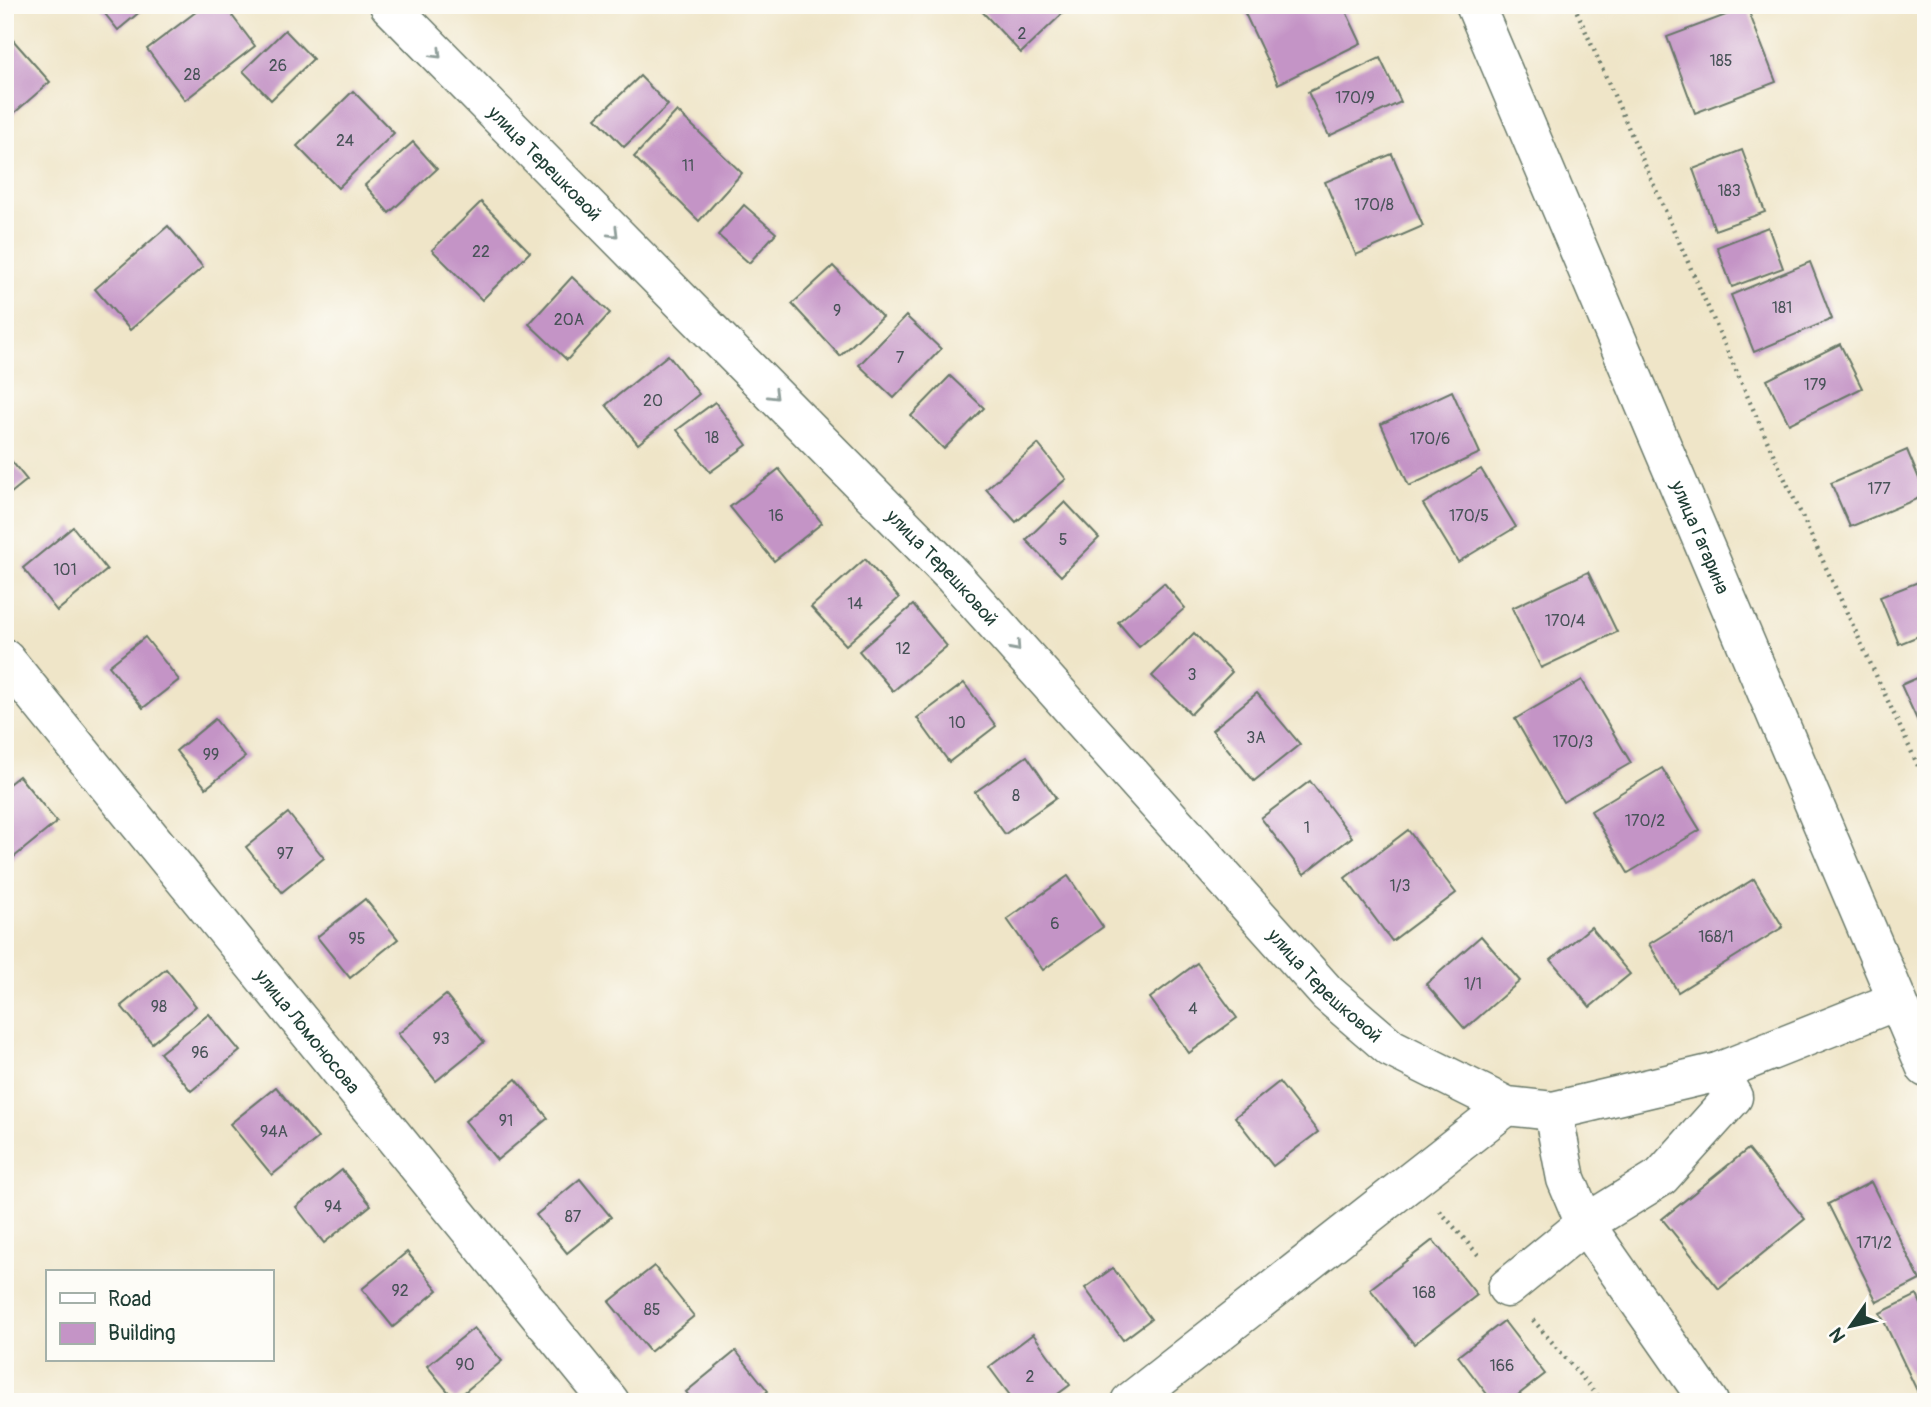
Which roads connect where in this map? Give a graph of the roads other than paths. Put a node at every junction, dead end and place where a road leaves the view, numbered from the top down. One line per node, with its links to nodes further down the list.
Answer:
1 (389, 5): 7 (street, улица Терешковой, one-way to 7)
2 (1475, 5): 4 (street, улица Гагарина)
3 (5, 659): 11 (street, улица Ломоносова)
4 (1896, 1001): 5 (street, улица Гагарина); 6 (street)
5 (1926, 1068)
6 (1718, 1072): 8 (street); 9 (street)
7 (1507, 1106): 8 (street); 12 (street)
8 (1553, 1111): 9 (street)
9 (1586, 1224): 10 (street); 13 (street)
10 (1507, 1288)
11 (610, 1402)
12 (1130, 1402)
13 (1709, 1402)

